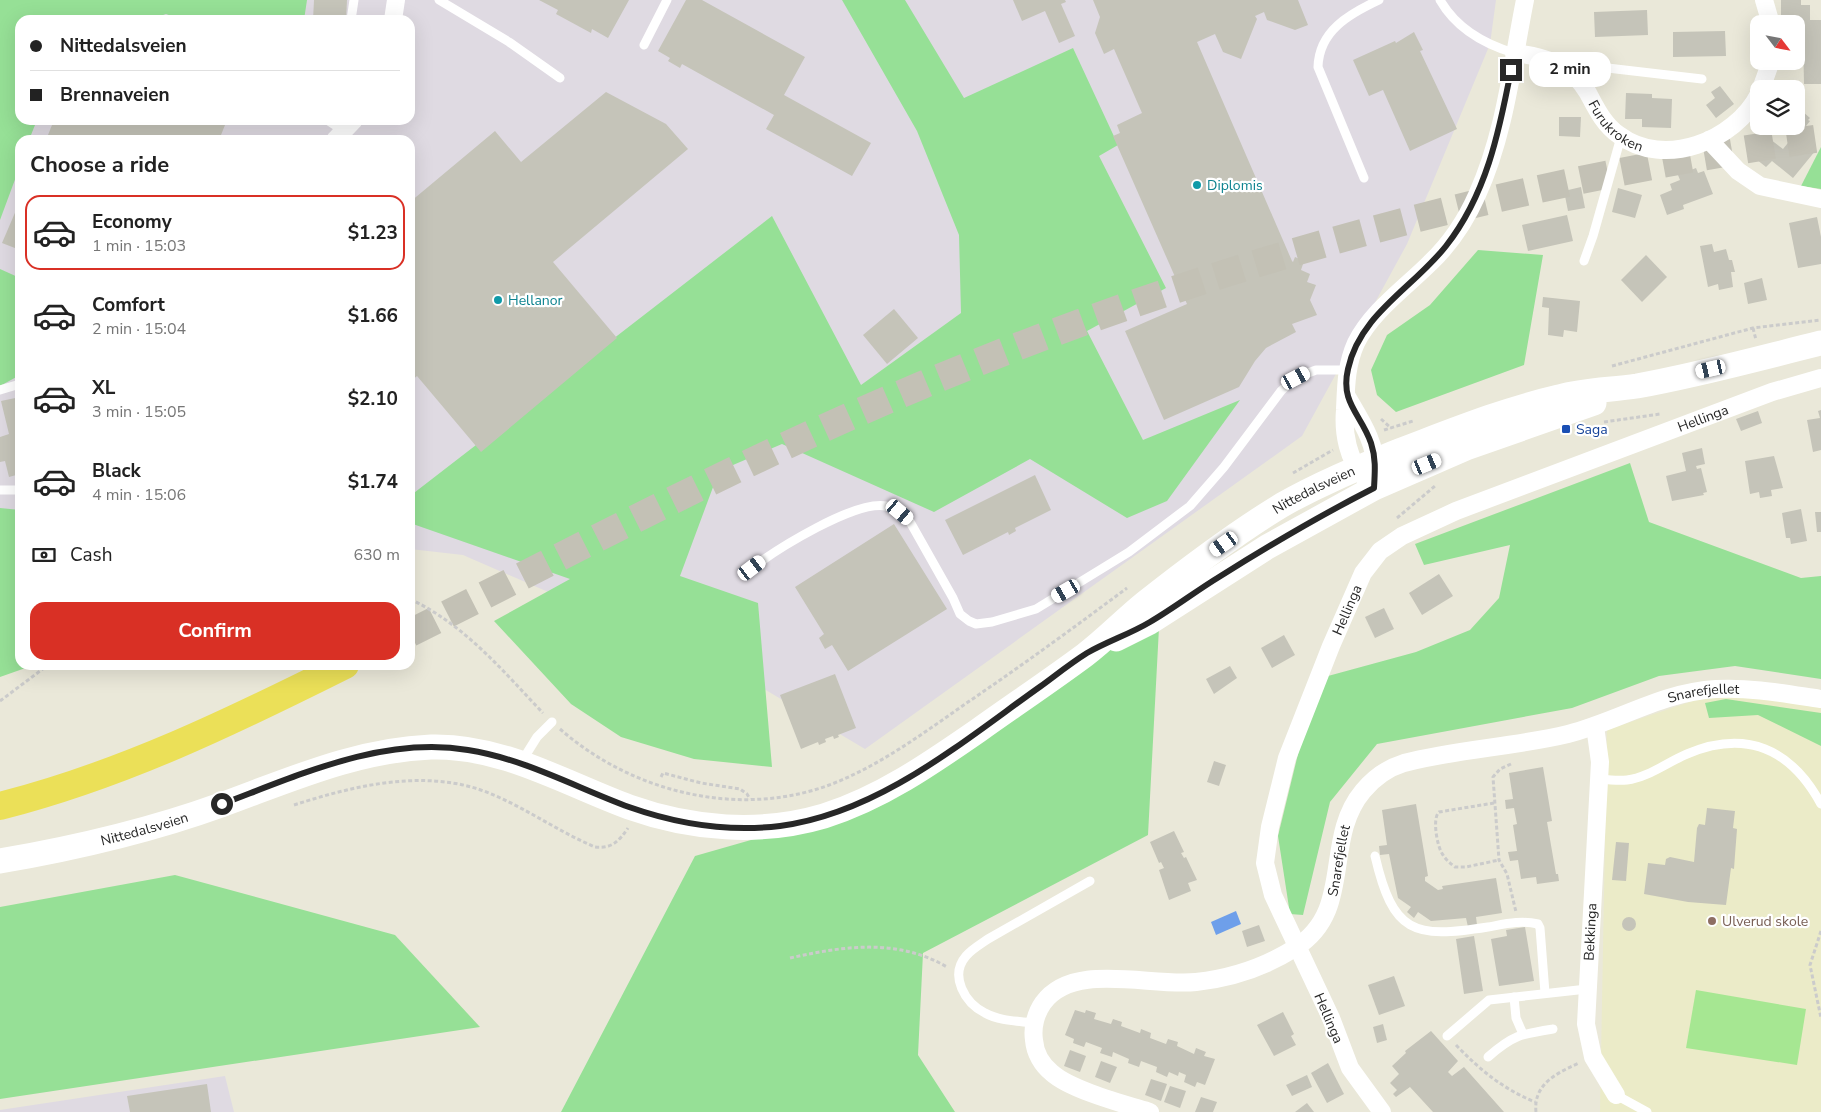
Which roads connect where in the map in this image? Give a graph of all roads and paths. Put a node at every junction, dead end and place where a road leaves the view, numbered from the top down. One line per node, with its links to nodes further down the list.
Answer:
1 (354, 0): 9 (lane)
2 (396, 0): 10 (street)
3 (438, 0): 15 (lane)
4 (667, 0): 12 (lane)
5 (1379, 0): 20 (lane)
6 (1440, 0): 13 (lane)
7 (1524, 0): 13 (street)
8 (1764, 0): 11 (street)
9 (352, 15)
10 (394, 15)
11 (1768, 15)
12 (644, 45)
13 (1514, 53): 14 (street, Furukroken); 24 (street)
14 (1575, 75): 16 (lane); 18 (street, Furukroken)
15 (560, 78)
16 (1702, 79)
17 (1750, 105): 19 (street, Furukroken)
18 (1621, 137): 19 (street, Furukroken); 22 (lane)
19 (1709, 140): 21 (street)
20 (1364, 178)
21 (1821, 199)
22 (1584, 261)
23 (1821, 343): 27 (main road, Nittedalsveien)
24 (1347, 370): 32 (street); 39 (lane)
25 (1821, 378): 29 (street, Hellinga)
26 (15, 386): 28 (lane)
27 (1636, 386): 32 (main road, Nittedalsveien); 35 (main road, Nittedalsveien)
28 (0, 390)
29 (1696, 420): 30 (path); 65 (street, Hellinga)
30 (1596, 424)
31 (1333, 450): 33 (path)
32 (1366, 464): 35 (street); 42 (main road, Nittedalsveien)
33 (1287, 476)
34 (1439, 482): 38 (path)
35 (1374, 488): 42 (main road, Nittedalsveien)
36 (0, 490): 37 (lane)
37 (15, 490)
38 (1396, 519)
39 (752, 568)
40 (1135, 582): 53 (path)
41 (415, 602): 47 (path)
42 (1087, 653): 49 (main road, Nittedalsveien)
43 (41, 670): 46 (path)
44 (334, 670): 57 (highway)
45 (1821, 699): 48 (street, Snarefjellet)
46 (0, 700)
47 (552, 722): 49 (lane); 53 (path)
48 (1595, 726): 52 (street, Bekkinga); 65 (street, Snarefjellet)
49 (520, 763): 61 (main road, Nittedalsveien)
50 (1514, 763): 54 (path)
51 (661, 776): 53 (path)
52 (1600, 780): 55 (lane); 68 (street, Bekkinga)
53 (750, 799)
54 (1494, 802): 60 (path); 60 (path)
55 (1821, 804)
56 (294, 805): 58 (path)
57 (0, 806)
58 (628, 828)
59 (1374, 856): 63 (lane)
60 (1499, 860): 63 (path)
61 (0, 861)
62 (1090, 881): 67 (lane)
63 (1518, 922): 69 (lane)
64 (1821, 931): 71 (path)
65 (1297, 947): 72 (street, Snarefjellet); 81 (street, Hellinga)
66 (790, 958): 67 (path)
67 (958, 973): 72 (lane)
68 (1587, 989): 69 (lane); 76 (street, Bekkinga)
69 (1545, 993): 70 (lane)
70 (1514, 997): 74 (lane); 75 (lane)
71 (1821, 1018)
72 (1034, 1023): 80 (street)
73 (1553, 1029): 74 (lane)
74 (1523, 1034): 77 (lane)
75 (1447, 1036): 79 (path)
76 (1593, 1056): 78 (street, Bekkinga); 79 (path)
77 (1488, 1057)
78 (1616, 1095): 83 (lane, Bekkinga)
79 (1535, 1102): 82 (path)
80 (1150, 1112)
81 (1382, 1112)
82 (1536, 1112)
83 (1647, 1112)

